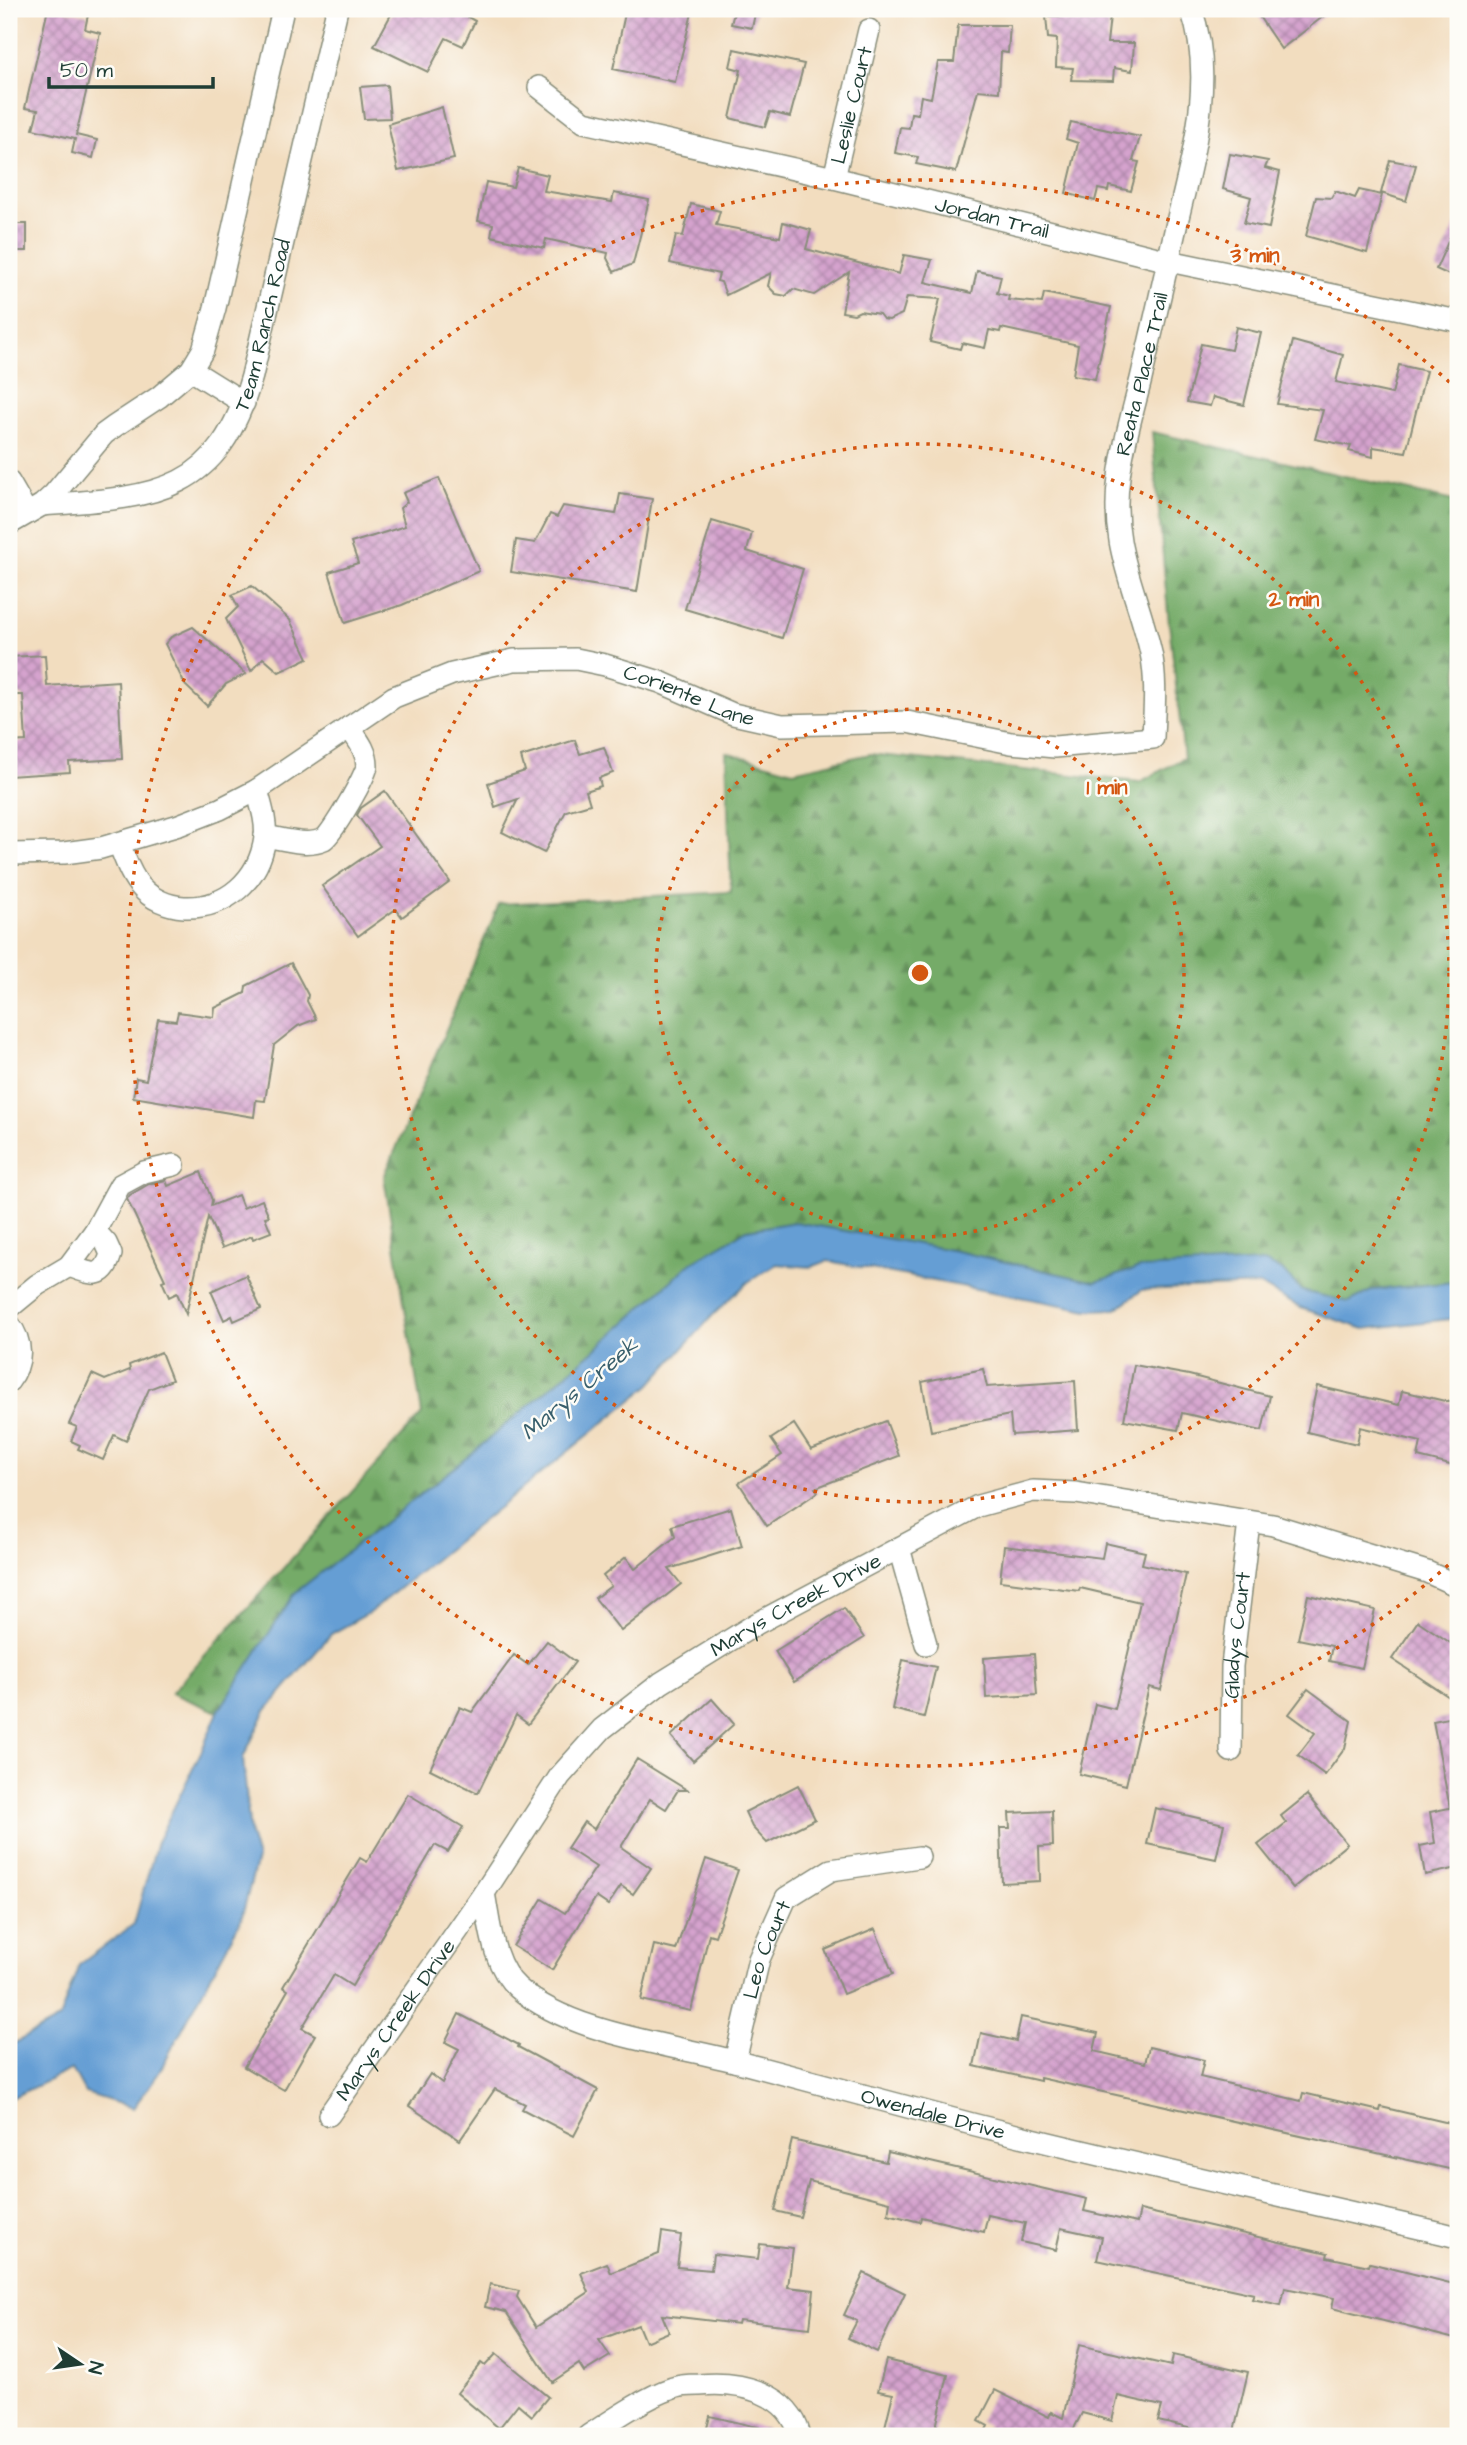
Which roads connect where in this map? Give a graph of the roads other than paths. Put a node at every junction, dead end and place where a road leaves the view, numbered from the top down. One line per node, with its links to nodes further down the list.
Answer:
1 (283, 9): 9 (street)
2 (337, 9): 10 (street, Team Ranch Road)
3 (1191, 9): 7 (street, Reata Place Trail)
4 (869, 30): 6 (street, Leslie Court)
5 (539, 86): 6 (street, Jordan Trail)
6 (834, 178): 7 (street, Jordan Trail)
7 (1168, 261): 8 (street, Jordan Trail); 14 (street, Reata Place Trail)
8 (1458, 321)
9 (191, 370): 10 (street); 12 (street)
10 (244, 403): 12 (street, Team Ranch Road)
11 (9, 482): 12 (street)
12 (26, 514)
13 (349, 727): 14 (street, Coriente Lane); 15 (street, Coriente Lane); 16 (street)
14 (1153, 738)
15 (257, 790): 16 (street); 17 (street, Coriente Lane)
16 (265, 836): 17 (street)
17 (119, 844): 18 (street, Coriente Lane)
18 (9, 854)
19 (174, 1165): 20 (street)
20 (95, 1231): 21 (street); 21 (street)
21 (69, 1266): 22 (street)
22 (9, 1308)
23 (9, 1324): 24 (street)
24 (9, 1381)
25 (1249, 1522): 26 (street, Marys Creek Drive); 27 (street, Marys Creek Drive); 29 (street, Gladys Court)
26 (899, 1548): 28 (street); 31 (street, Marys Creek Drive)
27 (1458, 1586)
28 (926, 1644)
29 (1231, 1751)
30 (919, 1857): 32 (street, Leo Court)
31 (484, 1893): 32 (street, Owendale Drive); 33 (street, Marys Creek Drive)
32 (734, 2061): 34 (street, Owendale Drive)
33 (329, 2115)
34 (1458, 2237)
35 (588, 2436): 36 (street)
36 (800, 2436)

